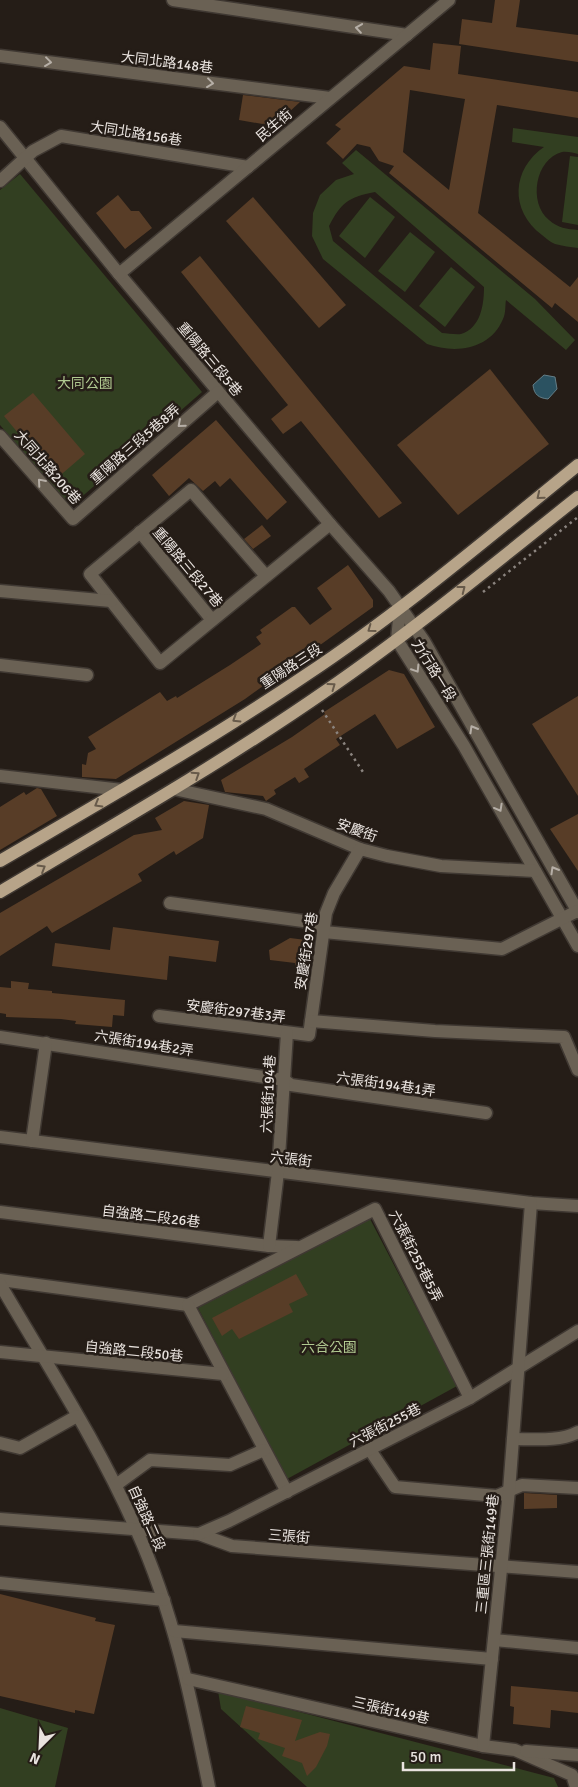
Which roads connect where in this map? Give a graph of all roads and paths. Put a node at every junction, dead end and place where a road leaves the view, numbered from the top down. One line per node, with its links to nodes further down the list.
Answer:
1 (172, 0): 3 (street, one-way to 1)
2 (449, 0): 3 (street, 民生街)
3 (407, 35): 5 (street, 民生街)
4 (0, 56): 5 (street, 大同北路148巷, one-way to 5)
5 (330, 98): 8 (street, 民生街)
6 (0, 127): 7 (street, 重陽路三段5巷)
7 (26, 158): 8 (street, 大同北路156巷); 9 (street, 大同北路156巷); 10 (street, 重陽路三段5巷)
8 (248, 167): 10 (street, 民生街)
9 (0, 181)
10 (119, 274): 11 (street, 重陽路三段5巷)
11 (218, 392): 17 (street, 重陽路三段5巷8弄, one-way to 17); 18 (street, 重陽路三段5巷)
12 (0, 436): 13 (street, 大同北路206巷)
13 (6, 451): 17 (street, 大同北路206巷, one-way to 13)
14 (578, 465): 24 (main road, 重陽路三段, one-way to 24)
15 (578, 497): 26 (main road, one-way to 15)
16 (578, 517): 22 (path)
17 (73, 519)
18 (330, 524): 20 (street); 24 (street, 重陽路三段5巷)
19 (140, 532): 20 (street); 23 (street); 25 (street, 重陽路三段27巷)
20 (266, 576): 25 (street)
21 (0, 591): 23 (street)
22 (477, 596)
23 (111, 601): 25 (street)
24 (400, 608): 26 (street, 力行路一段); 27 (street, 力行路一段); 34 (main road, 重陽路三段, one-way to 34)
25 (212, 620)
26 (414, 627): 27 (main road); 40 (street, 力行路一段, one-way to 26)
27 (397, 640): 30 (main road, one-way to 27); 37 (street, 力行路一段, one-way to 37)
28 (0, 665): 29 (street)
29 (87, 676)
30 (314, 699): 31 (path); 33 (main road, one-way to 30)
31 (363, 772)
32 (0, 776): 34 (street)
33 (174, 789): 35 (street, 安慶街); 38 (main road, one-way to 33)
34 (122, 790): 36 (main road, 重陽路三段, one-way to 36)
35 (360, 849): 37 (street, 安慶街); 42 (street, 安慶街297巷)
36 (0, 861)
37 (535, 871): 41 (street, 力行路一段)
38 (0, 892)
39 (170, 903): 42 (street)
40 (578, 912): 41 (street)
41 (562, 918): 42 (street); 43 (street, 力行路一段)
42 (324, 932): 45 (street, 安慶街297巷)
43 (578, 946)
44 (159, 1016): 46 (street, 安慶街297巷3弄)
45 (311, 1021): 47 (street, 安慶街297巷); 50 (street)
46 (286, 1032): 47 (street, 安慶街297巷3弄); 51 (street, 六張街194巷)
47 (309, 1035)
48 (0, 1037): 49 (street, 六張街194巷2弄)
49 (46, 1043): 51 (street, 六張街194巷2弄); 54 (street)
50 (578, 1070)
51 (284, 1080): 52 (street, 六張街194巷1弄); 55 (street, 六張街194巷)
52 (486, 1113)
53 (0, 1137): 54 (street, 六張街)
54 (32, 1141): 55 (street, 六張街)
55 (278, 1172): 56 (street, 六張街); 59 (street, 六張街194巷)
56 (531, 1203): 57 (street, 六張街); 67 (street, 三重區三張街149巷)
57 (578, 1206)
58 (0, 1212): 59 (street, 自強路二段26巷)
59 (269, 1246): 60 (street, 自強路二段26巷)
60 (299, 1247): 63 (street, 六張街255巷5弄); 69 (street, 六張街255巷5弄)
61 (0, 1280): 63 (street)
62 (0, 1284): 66 (street, 自強路二段)
63 (188, 1305): 68 (street)
64 (578, 1330): 67 (street, 六張街255巷)
65 (0, 1352): 66 (street, 自強路二段50巷)
66 (42, 1357): 68 (street, 自強路二段50巷); 70 (street, 自強路二段)
67 (520, 1365): 69 (street, 六張街255巷); 72 (street, 三重區三張街149巷)
68 (223, 1374): 74 (street)
69 (470, 1398): 75 (street, 六張街255巷)
70 (77, 1416): 73 (street); 76 (street, 自強路二段)
71 (578, 1432): 72 (street)
72 (513, 1439): 78 (street, 三重區三張街149巷)
73 (0, 1443)
74 (264, 1450): 76 (street); 79 (street)
75 (370, 1450): 78 (street); 79 (street, 六張街255巷)
76 (116, 1485): 81 (street, 自強路二段)
77 (578, 1488): 78 (street)
78 (509, 1490): 83 (street, 三重區三張街149巷)
79 (287, 1492): 82 (street, 六張街255巷)
80 (0, 1519): 81 (street, 三張街)
81 (137, 1530): 82 (street, 三張街); 86 (street, 自強路二段)
82 (199, 1534): 83 (street, 三張街)
83 (501, 1568): 84 (street, 三張街); 88 (street, 三重區三張街149巷)
84 (578, 1572)
85 (0, 1583): 86 (street)
86 (164, 1600): 87 (street, 自強路二段)
87 (174, 1631): 90 (street); 91 (street, 自強路二段)
88 (494, 1640): 89 (street); 90 (street, 三重區三張街149巷)
89 (578, 1648)
90 (492, 1659): 92 (street, 三重區三張街149巷)
91 (188, 1680): 92 (street, 三張街149巷); 95 (street, 自強路二段)
92 (484, 1746): 93 (street, 三張街149巷)
93 (515, 1750): 94 (street); 96 (street, 三張街149巷)
94 (578, 1755)
95 (209, 1787)
96 (576, 1787)

